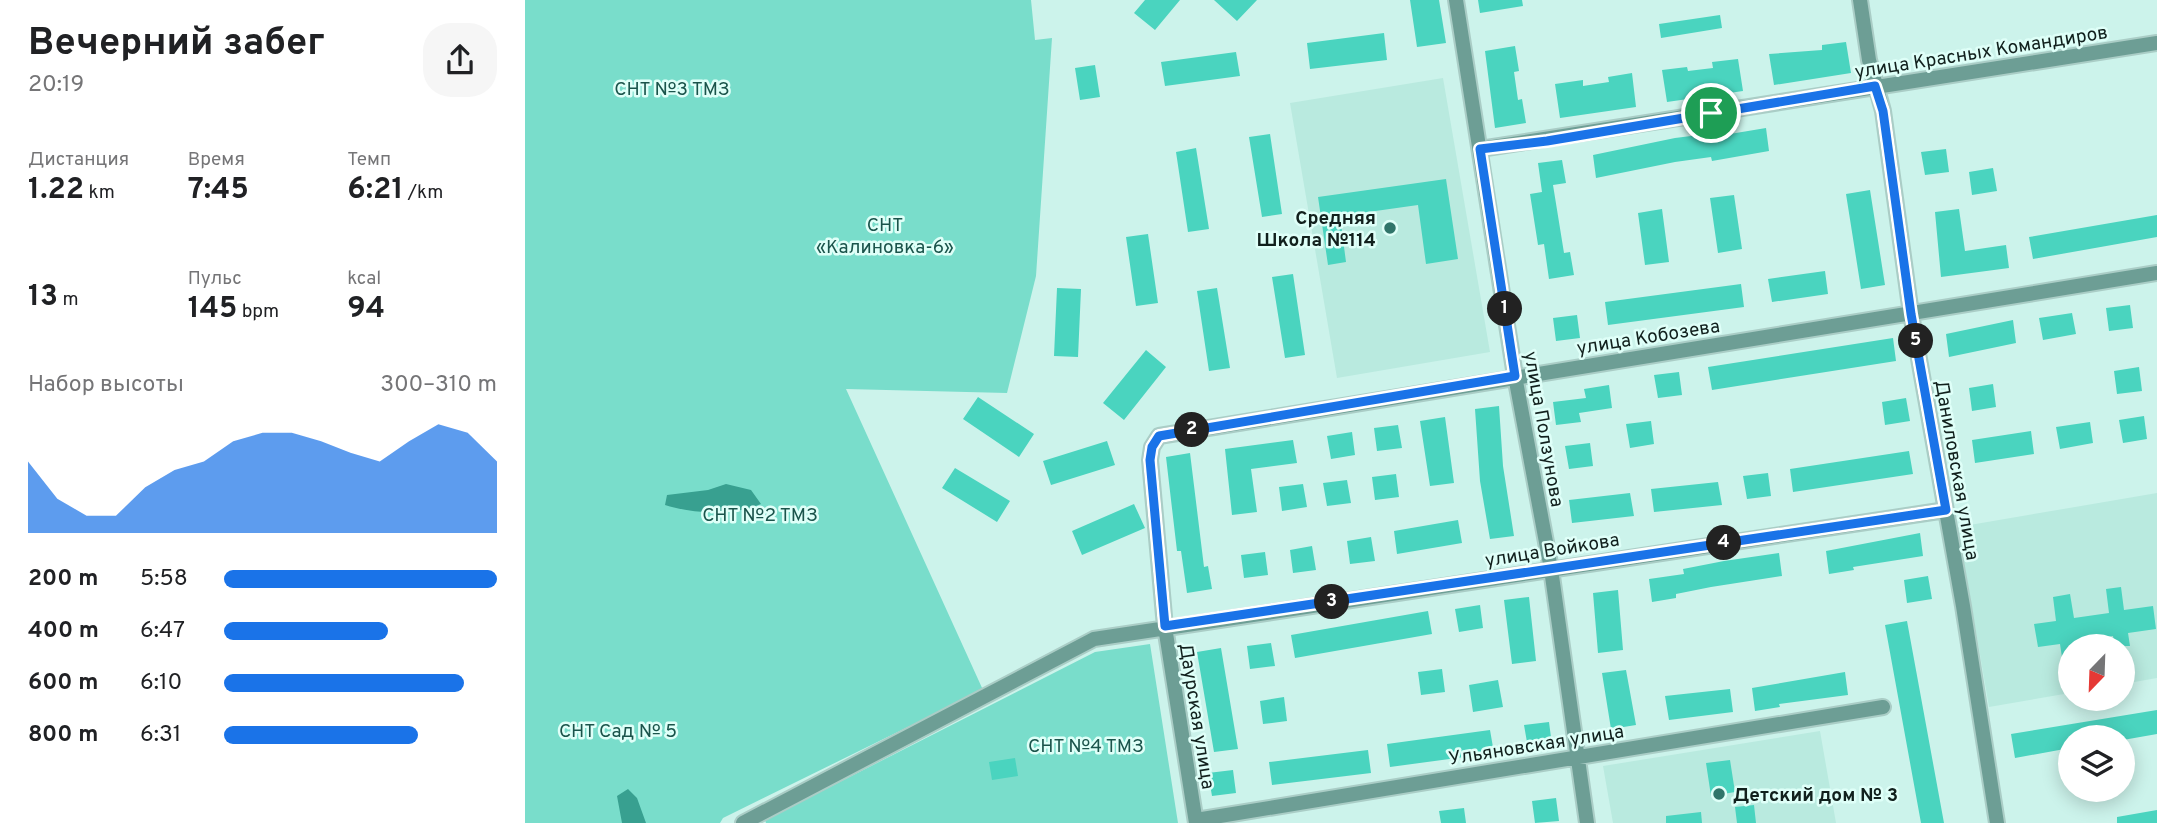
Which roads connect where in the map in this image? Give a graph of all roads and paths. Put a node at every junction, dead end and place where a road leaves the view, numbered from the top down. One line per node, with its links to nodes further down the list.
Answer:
1 (1456, 0): 5 (street, улица Ползунова)
2 (1860, 0): 4 (street, Даниловская улица)
3 (2157, 43): 4 (street, улица Красных Командиров)
4 (1875, 86): 5 (street, улица Красных Командиров); 7 (street, Даниловская улица)
5 (1480, 149): 8 (street, улица Ползунова)
6 (2157, 273): 7 (street, улица Кобозева)
7 (1911, 314): 8 (street, улица Кобозева); 10 (street, Даниловская улица)
8 (1515, 376): 9 (street, улица Кобозева); 11 (street, улица Ползунова)
9 (1152, 447): 12 (street, Даурская улица)
10 (1946, 510): 11 (street, улица Войкова); 18 (street, Даниловская улица)
11 (1551, 569): 12 (street, улица Войкова); 14 (street, улица Ползунова)
12 (1165, 626): 15 (street, Даурская улица); 16 (street, улица Войкова)
13 (1883, 707): 14 (street, Ульяновская улица)
14 (1578, 757): 15 (street, Ульяновская улица); 17 (street, улица Ползунова)
15 (1196, 821)
16 (743, 823)
17 (1587, 823)
18 (1997, 823)

